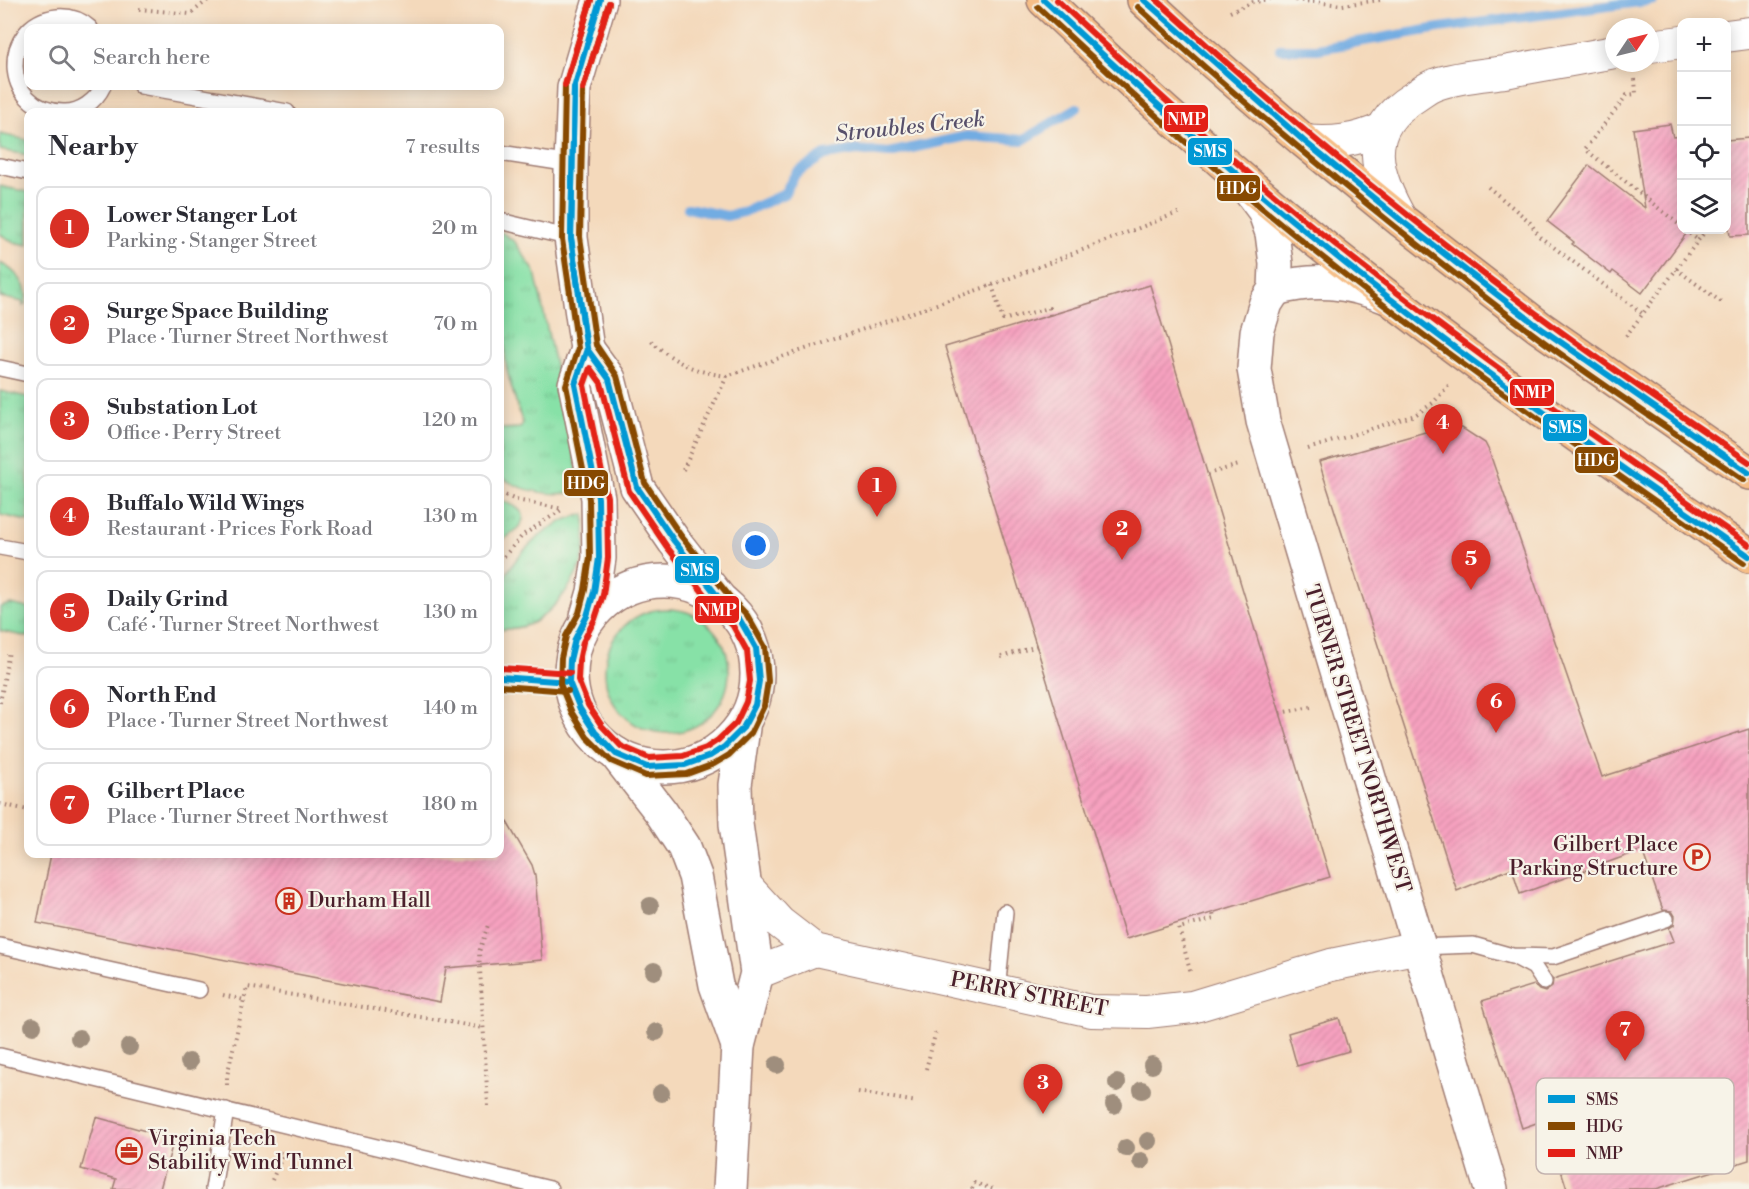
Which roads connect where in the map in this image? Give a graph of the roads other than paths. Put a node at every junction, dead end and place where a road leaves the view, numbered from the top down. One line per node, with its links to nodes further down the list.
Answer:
1 (600, 0): 22 (street)
2 (1044, 0): 24 (main road)
3 (1144, 0): 20 (main road)
4 (34, 24): 5 (lane)
5 (85, 24)
6 (24, 32): 15 (lane)
7 (1749, 33): 8 (street)
8 (1731, 35)
9 (1677, 43): 10 (street)
10 (1659, 45)
11 (1605, 66): 19 (street)
12 (100, 90): 16 (lane)
13 (164, 90): 14 (lane)
14 (238, 103): 17 (lane); 18 (lane)
15 (40, 108)
16 (81, 108)
17 (227, 108)
18 (265, 108)
19 (1382, 129): 20 (street); 26 (street)
20 (1304, 141): 26 (main road)
21 (504, 154): 22 (lane)
22 (572, 164): 28 (street)
23 (0, 166): 25 (lane)
24 (1227, 166): 29 (street, TURNER STREET NORTHWEST); 30 (main road)
25 (24, 171)
26 (1402, 221): 34 (main road)
27 (504, 222): 28 (lane)
28 (571, 238): 31 (street)
29 (1275, 289): 30 (street); 48 (street, TURNER STREET NORTHWEST)
30 (1390, 298): 37 (main road)
31 (587, 349): 38 (street); 39 (street)
32 (0, 368): 33 (lane)
33 (24, 373)
34 (1749, 473)
35 (0, 547): 36 (lane)
36 (24, 551)
37 (1749, 556)
38 (723, 603): 39 (street); 42 (street)
39 (587, 616): 41 (street)
40 (504, 677): 41 (lane)
41 (569, 682): 43 (street)
42 (743, 728): 43 (street); 44 (street)
43 (616, 754): 55 (street)
44 (745, 885): 49 (street, PERRY STREET); 51 (street)
45 (1005, 912): 54 (lane)
46 (1666, 919): 50 (lane)
47 (0, 946): 53 (lane)
48 (1419, 947): 50 (lane); 54 (street, PERRY STREET); 61 (street, TURNER STREET NORTHWEST)
49 (814, 950): 51 (street); 54 (street, PERRY STREET)
50 (1512, 956): 52 (lane)
51 (757, 973): 55 (street)
52 (1544, 982)
53 (199, 990)
54 (997, 991)
55 (738, 1046): 60 (street)
56 (0, 1056): 57 (lane)
57 (226, 1110): 58 (lane); 59 (lane)
58 (213, 1189)
59 (550, 1189)
60 (730, 1189)
61 (1491, 1189)

